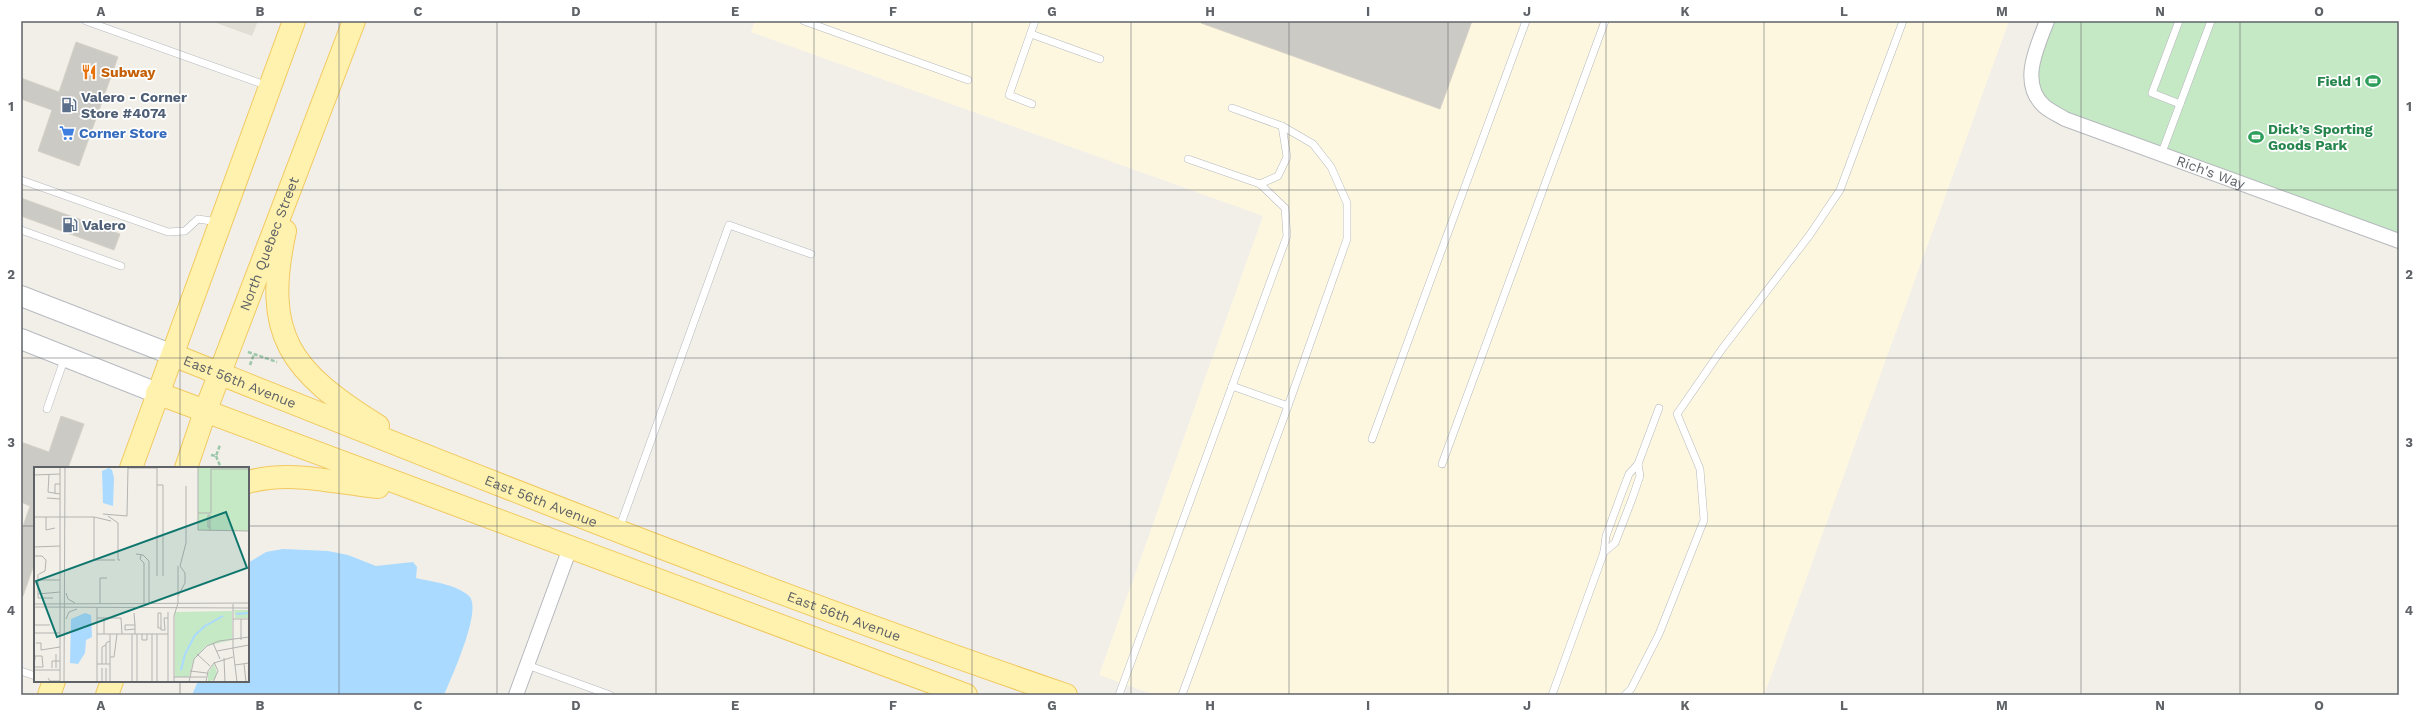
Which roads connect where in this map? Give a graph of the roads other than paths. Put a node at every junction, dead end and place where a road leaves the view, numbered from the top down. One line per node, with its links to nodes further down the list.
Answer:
1 (86, 21): 15 (lane)
2 (294, 21): 15 (main road)
3 (354, 21): 22 (main road, North Quebec Street)
4 (804, 21): 14 (lane)
5 (1035, 21): 12 (lane)
6 (1526, 21): 41 (lane)
7 (1605, 21): 43 (lane)
8 (1903, 21): 64 (lane)
9 (2047, 21): 20 (street, Rich's Way)
10 (2179, 21): 17 (lane)
11 (2211, 21): 17 (lane)
12 (1031, 34): 13 (lane); 16 (lane)
13 (1100, 59)
14 (968, 80)
15 (270, 87): 25 (main road)
16 (1032, 104)
17 (2180, 104): 20 (lane)
18 (1232, 108): 19 (lane)
19 (1282, 126): 24 (lane); 37 (lane)
20 (2161, 154): 27 (street, Rich's Way)
21 (1188, 159): 24 (lane)
22 (300, 164): 34 (main road, North Quebec Street); 42 (main road)
23 (21, 180): 25 (lane)
24 (1260, 184): 35 (lane)
25 (222, 222): 32 (main road)
26 (21, 230): 29 (lane)
27 (2399, 241)
28 (811, 254): 49 (lane)
29 (121, 266)
30 (21, 296): 32 (main road, East 56th Avenue)
31 (21, 340): 33 (main road)
32 (173, 356): 34 (main road, East 56th Avenue); 36 (main road)
33 (65, 357): 36 (main road); 39 (lane)
34 (220, 374): 40 (main road, North Quebec Street); 42 (main road, East 56th Avenue)
35 (1232, 386): 37 (lane); 61 (lane)
36 (157, 393): 40 (main road); 45 (main road)
37 (1288, 406): 62 (lane)
38 (1659, 408): 44 (lane)
39 (47, 409)
40 (205, 412): 46 (main road, North Quebec Street); 48 (main road)
41 (1372, 439)
42 (424, 455): 49 (main road, East 56th Avenue)
43 (1442, 464)
44 (1638, 464): 51 (lane); 51 (lane)
45 (131, 467)
46 (186, 467)
47 (249, 482): 48 (main road)
48 (414, 490): 50 (main road)
49 (618, 531): 60 (main road, East 56th Avenue)
50 (570, 548): 52 (street); 59 (main road)
51 (1604, 552): 63 (lane)
52 (527, 665): 57 (street); 58 (lane)
53 (21, 671): 54 (lane)
54 (34, 677)
55 (112, 682): 56 (main road)
56 (107, 695)
57 (516, 695)
58 (608, 695)
59 (966, 695)
60 (1066, 695)
61 (1119, 695)
62 (1182, 695)
63 (1552, 695)
64 (1625, 695)

